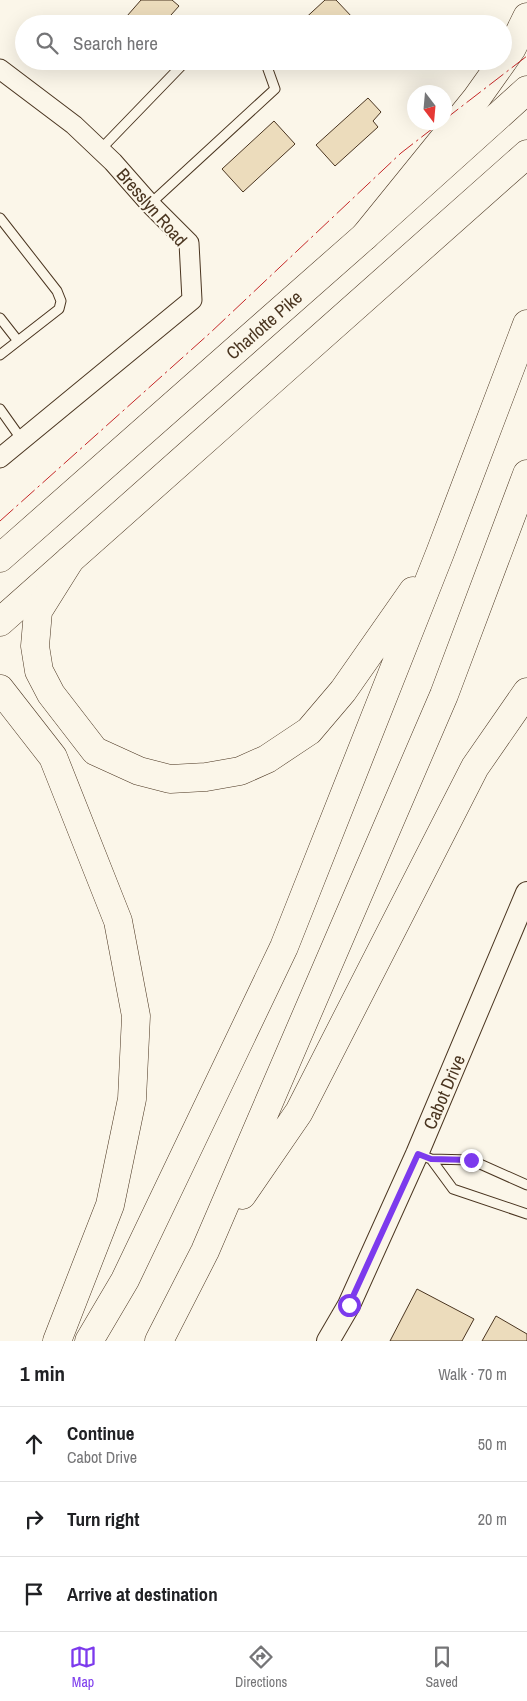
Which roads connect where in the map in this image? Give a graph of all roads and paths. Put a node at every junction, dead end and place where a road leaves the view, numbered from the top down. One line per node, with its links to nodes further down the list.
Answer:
1 (527, 17): 2 (main road)
2 (512, 48)
3 (0, 69): 8 (street, Bresslyn Road)
4 (177, 70): 8 (lane)
5 (268, 70): 10 (lane)
6 (497, 70): 12 (main road)
7 (527, 90): 12 (main road, Charlotte Pike)
8 (100, 150): 10 (street, Bresslyn Road)
9 (527, 154): 23 (main road)
10 (150, 204): 18 (street, Bresslyn Road)
11 (0, 218): 15 (lane)
12 (365, 236): 22 (main road, Charlotte Pike)
13 (0, 318): 15 (lane)
14 (527, 324): 21 (main road)
15 (18, 341): 16 (lane)
16 (0, 356)
17 (0, 410): 18 (lane)
18 (22, 440): 19 (street, Bresslyn Road)
19 (0, 458)
20 (527, 474): 31 (main road)
21 (440, 553): 23 (main road); 33 (main road)
22 (0, 558)
23 (70, 560): 24 (main road)
24 (0, 622)
25 (0, 689): 32 (main road)
26 (527, 692): 31 (main road)
27 (527, 893): 28 (street, Cabot Drive)
28 (424, 1157): 29 (lane); 30 (lane); 35 (street, Cabot Drive)
29 (527, 1185)
30 (527, 1214)
31 (205, 1251): 34 (main road)
32 (57, 1341)
33 (89, 1341)
34 (159, 1341)
35 (328, 1341)

